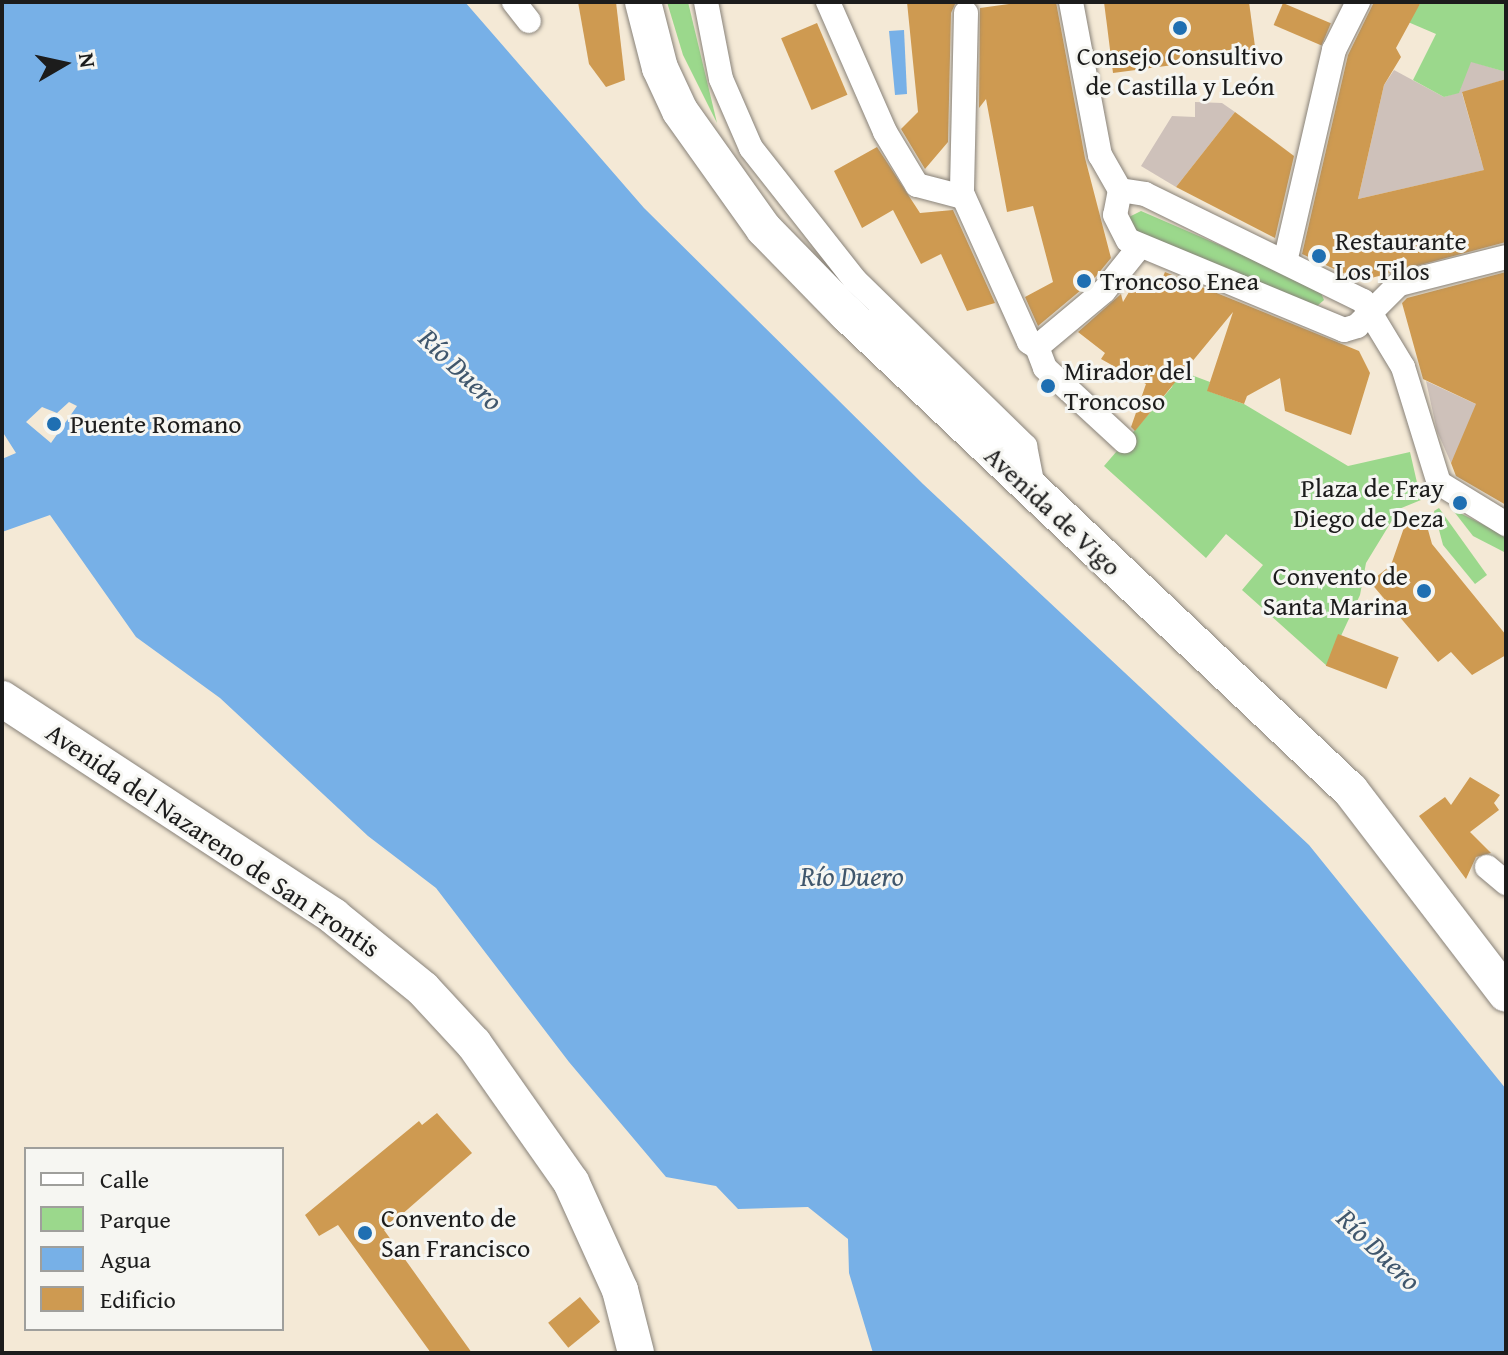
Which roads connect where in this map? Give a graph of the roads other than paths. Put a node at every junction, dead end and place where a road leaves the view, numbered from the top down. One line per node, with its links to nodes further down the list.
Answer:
1 (643, 2): 15 (street, Avenida de Vigo)
2 (706, 2): 15 (street)
3 (828, 2): 8 (street)
4 (1071, 2): 7 (street)
5 (1358, 2): 11 (street)
6 (966, 13): 8 (street)
7 (1114, 182): 9 (street); 11 (street)
8 (963, 197): 13 (street)
9 (1140, 246): 12 (street); 13 (street)
10 (1506, 257): 12 (street)
11 (1285, 262): 12 (street)
12 (1371, 311): 16 (street)
13 (1037, 347): 14 (street)
14 (1124, 441)
15 (1034, 492): 20 (street, Avenida de Vigo)
16 (1506, 524)
17 (2, 699): 21 (street, Avenida del Nazareno de San Frontis)
18 (1487, 867): 19 (street)
19 (1506, 883)
20 (1506, 994)
21 (636, 1353)

